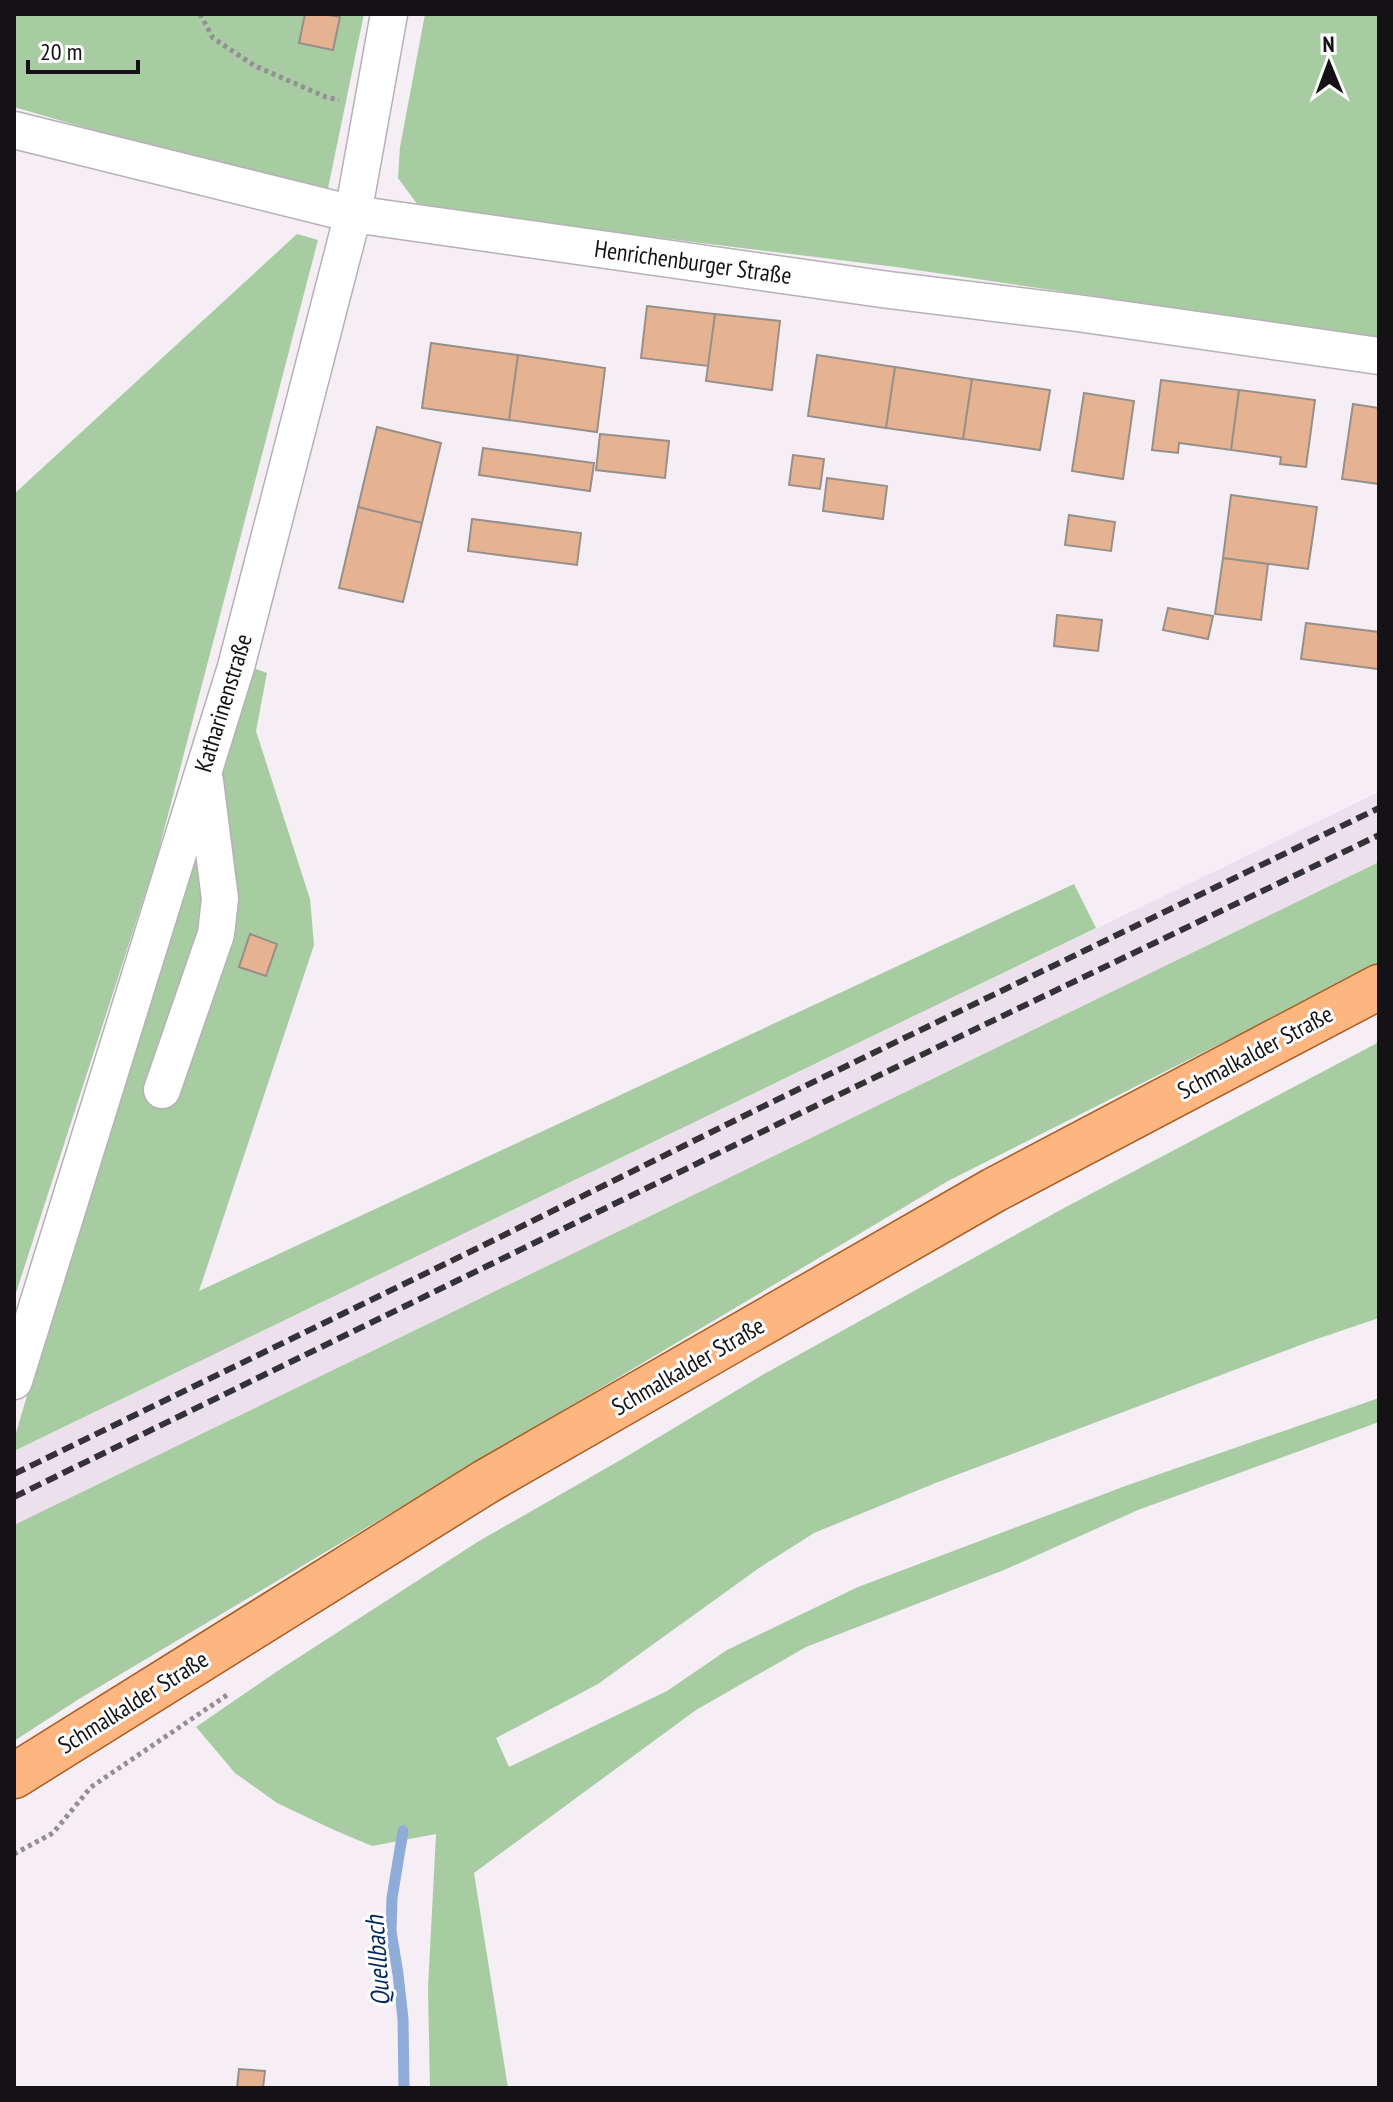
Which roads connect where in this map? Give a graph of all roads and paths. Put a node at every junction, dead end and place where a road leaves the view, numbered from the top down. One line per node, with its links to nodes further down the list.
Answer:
1 (200, 14): 3 (path)
2 (389, 14): 3 (street, Katharinenstraße)
3 (371, 108): 5 (street, Katharinenstraße)
4 (14, 130): 5 (street, Henrichenburger Straße)
5 (353, 214): 6 (street, Henrichenburger Straße); 7 (street, Katharinenstraße)
6 (1379, 356)
7 (203, 770): 9 (street); 10 (street, Katharinenstraße)
8 (1379, 987): 12 (main road, Schmalkalder Straße)
9 (162, 1090)
10 (14, 1381)
11 (232, 1691): 13 (path)
12 (14, 1776)
13 (14, 1854)

